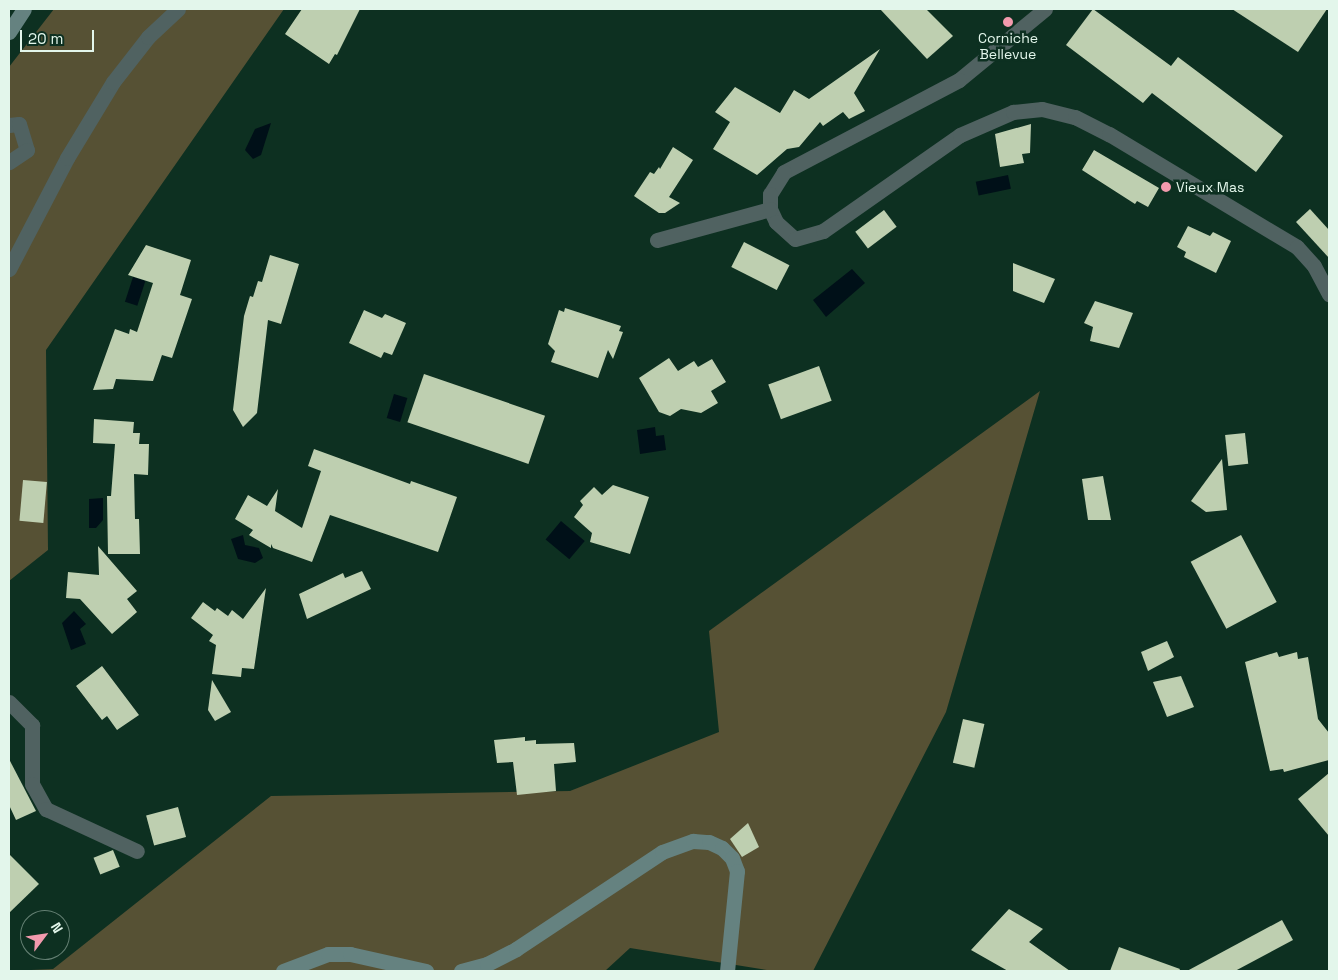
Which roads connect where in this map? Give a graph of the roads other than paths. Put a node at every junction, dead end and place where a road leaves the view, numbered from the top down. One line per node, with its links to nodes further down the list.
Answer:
1 (24, 9): 4 (street)
2 (178, 9): 9 (street)
3 (1044, 9): 7 (street)
4 (9, 32)
5 (9, 125): 6 (street)
6 (9, 162)
7 (770, 209): 8 (street); 10 (street)
8 (657, 240)
9 (9, 269)
10 (1329, 294)
11 (9, 702): 12 (street)
12 (136, 851)
13 (283, 971): 14 (street)
14 (426, 971)
15 (461, 971): 16 (street)
16 (727, 971)

